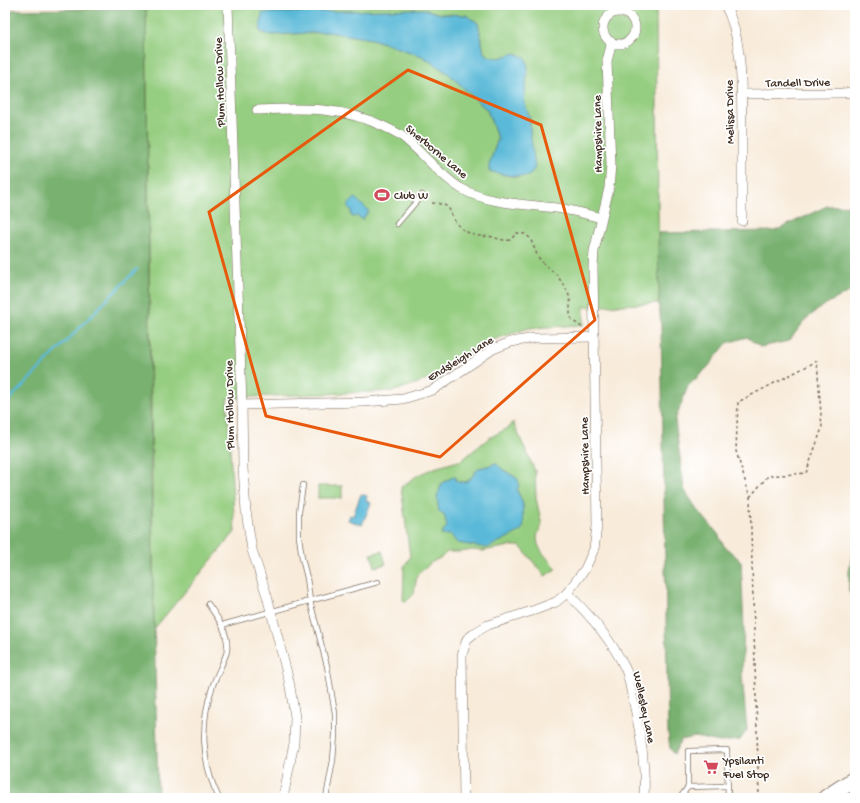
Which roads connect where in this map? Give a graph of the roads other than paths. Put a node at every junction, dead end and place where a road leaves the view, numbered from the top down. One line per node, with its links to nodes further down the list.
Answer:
1 (228, 5): 12 (street, Plum Hollow Drive)
2 (725, 5): 5 (street, Melissa Drive)
3 (612, 42): 8 (street, Hampshire Lane)
4 (855, 92): 5 (street, Tandell Drive)
5 (742, 94): 9 (street, Melissa Drive)
6 (257, 110): 8 (street, Sherborne Lane)
7 (422, 194): 10 (lane)
8 (601, 218): 11 (street, Hampshire Lane)
9 (742, 221)
10 (397, 224)
11 (594, 337): 12 (street, Endsleigh Lane); 15 (street, Hampshire Lane)
12 (242, 405): 18 (street, Plum Hollow Drive)
13 (303, 485): 16 (lane)
14 (378, 582): 16 (lane)
15 (567, 593): 26 (street, Hampshire Lane); 27 (street, Wellesley Lane)
16 (310, 601): 18 (lane); 25 (lane)
17 (208, 604): 19 (lane)
18 (271, 611): 19 (lane); 24 (street, Plum Hollow Drive)
19 (222, 625): 23 (lane)
20 (855, 779): 30 (highway)
21 (727, 786): 22 (lane); 22 (lane); 29 (lane)
22 (688, 787): 28 (lane)
23 (219, 798)
24 (283, 798)
25 (326, 798)
26 (464, 798)
27 (644, 798)
28 (683, 798)
29 (728, 798)
30 (826, 798)

